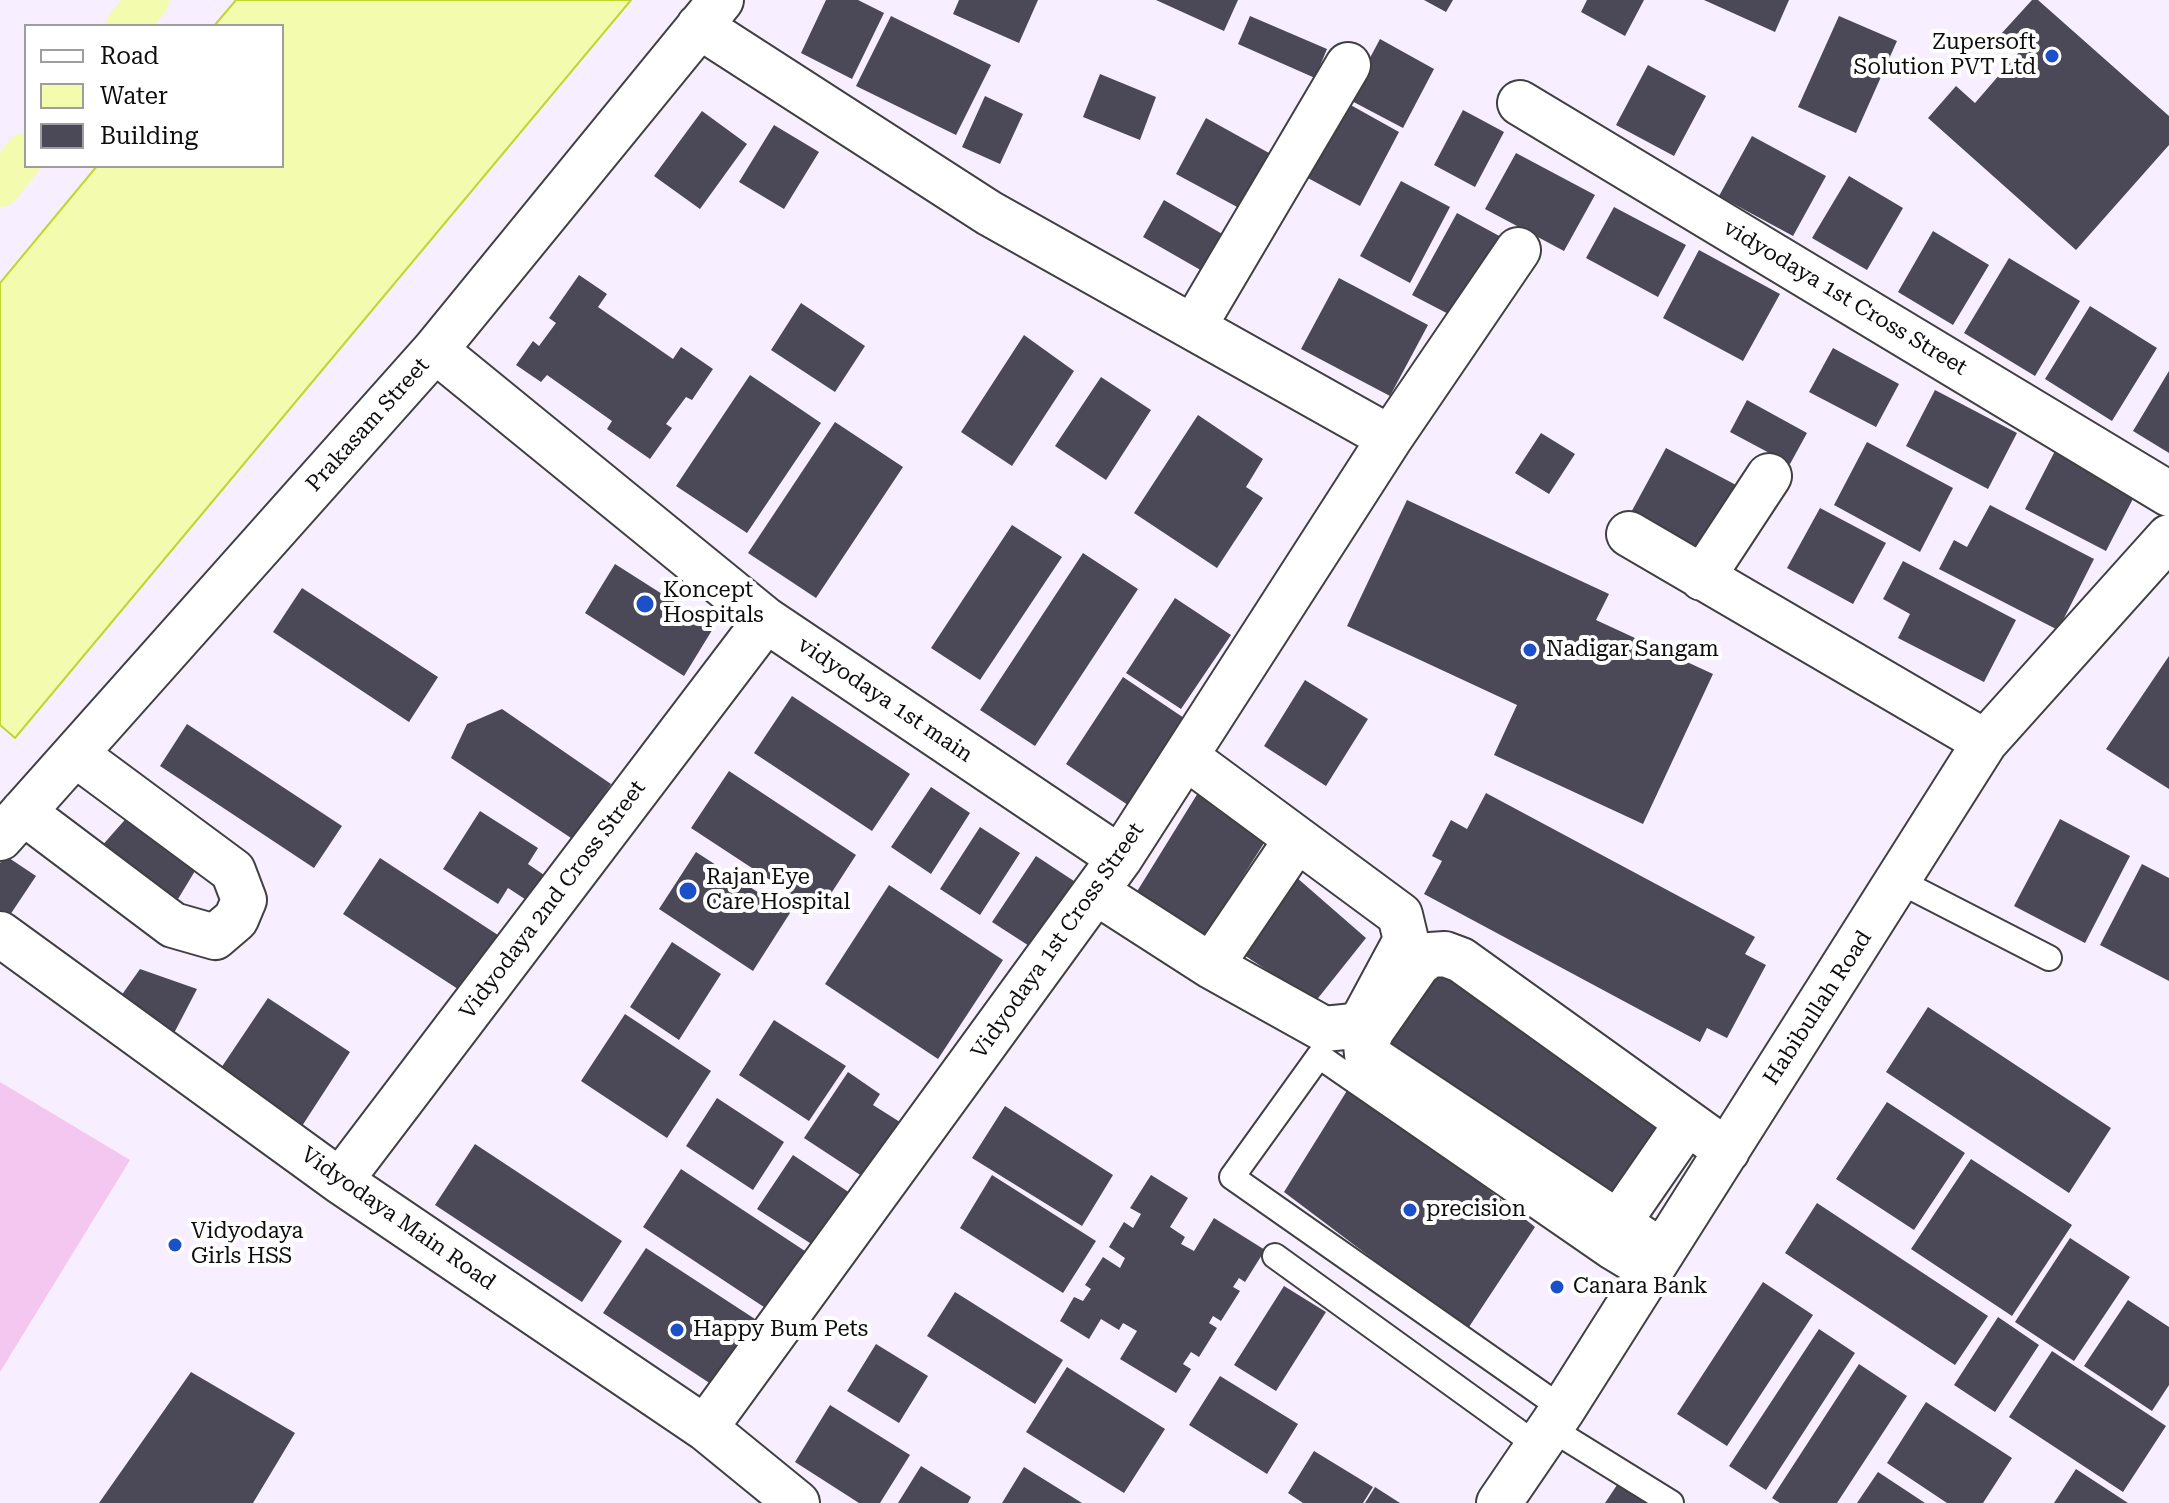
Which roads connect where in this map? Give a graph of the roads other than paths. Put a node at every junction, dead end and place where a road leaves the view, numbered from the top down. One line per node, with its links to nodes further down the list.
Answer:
1 (710, 13): 5 (street); 6 (street, Prakasam Street)
2 (1348, 65): 5 (street)
3 (1520, 103): 9 (street, vidyodaya 1st Cross Street)
4 (1518, 250): 7 (street, Vidyodaya 1st Cross Street)
5 (1194, 326): 7 (street)
6 (435, 350): 13 (street, vidyodaya 1st main); 15 (street, Prakasam Street)
7 (1390, 438): 16 (street, Vidyodaya 1st Cross Street)
8 (1769, 476): 12 (street)
9 (2169, 494)
10 (1629, 534): 12 (street)
11 (2169, 537): 14 (street, Habibullah Road)
12 (1702, 578): 14 (street)
13 (766, 620): 19 (street, vidyodaya 1st main); 26 (street, Vidyodaya 2nd Cross Street)
14 (1985, 742): 20 (street, Habibullah Road)
15 (75, 754): 17 (street, Prakasam Street); 17 (street)
16 (1186, 757): 18 (street, vidyodaya 1st main); 19 (street, Vidyodaya 1st Cross Street)
17 (12, 825)
18 (1297, 839): 23 (street); 23 (street, vidyodaya 1st main)
19 (1108, 875): 23 (street, vidyodaya 1st main); 30 (street, Vidyodaya 1st Cross Street)
20 (1899, 881): 22 (lane); 25 (street, Habibullah Road)
21 (0, 934): 26 (street, Vidyodaya Main Road)
22 (2049, 958)
23 (1211, 966)
24 (1687, 1123): 25 (street); 27 (street); 27 (street)
25 (1727, 1151): 29 (street, Habibullah Road)
26 (340, 1181): 30 (street, Vidyodaya Main Road)
27 (1618, 1223): 29 (street)
28 (1275, 1256): 31 (lane)
29 (1654, 1265): 31 (street, Habibullah Road); 31 (lane)
30 (705, 1428): 32 (street, Vidyodaya Main Road)
31 (1550, 1428): 33 (street, Habibullah Road); 34 (lane)
32 (797, 1503)
33 (1499, 1503)
34 (1671, 1503)

